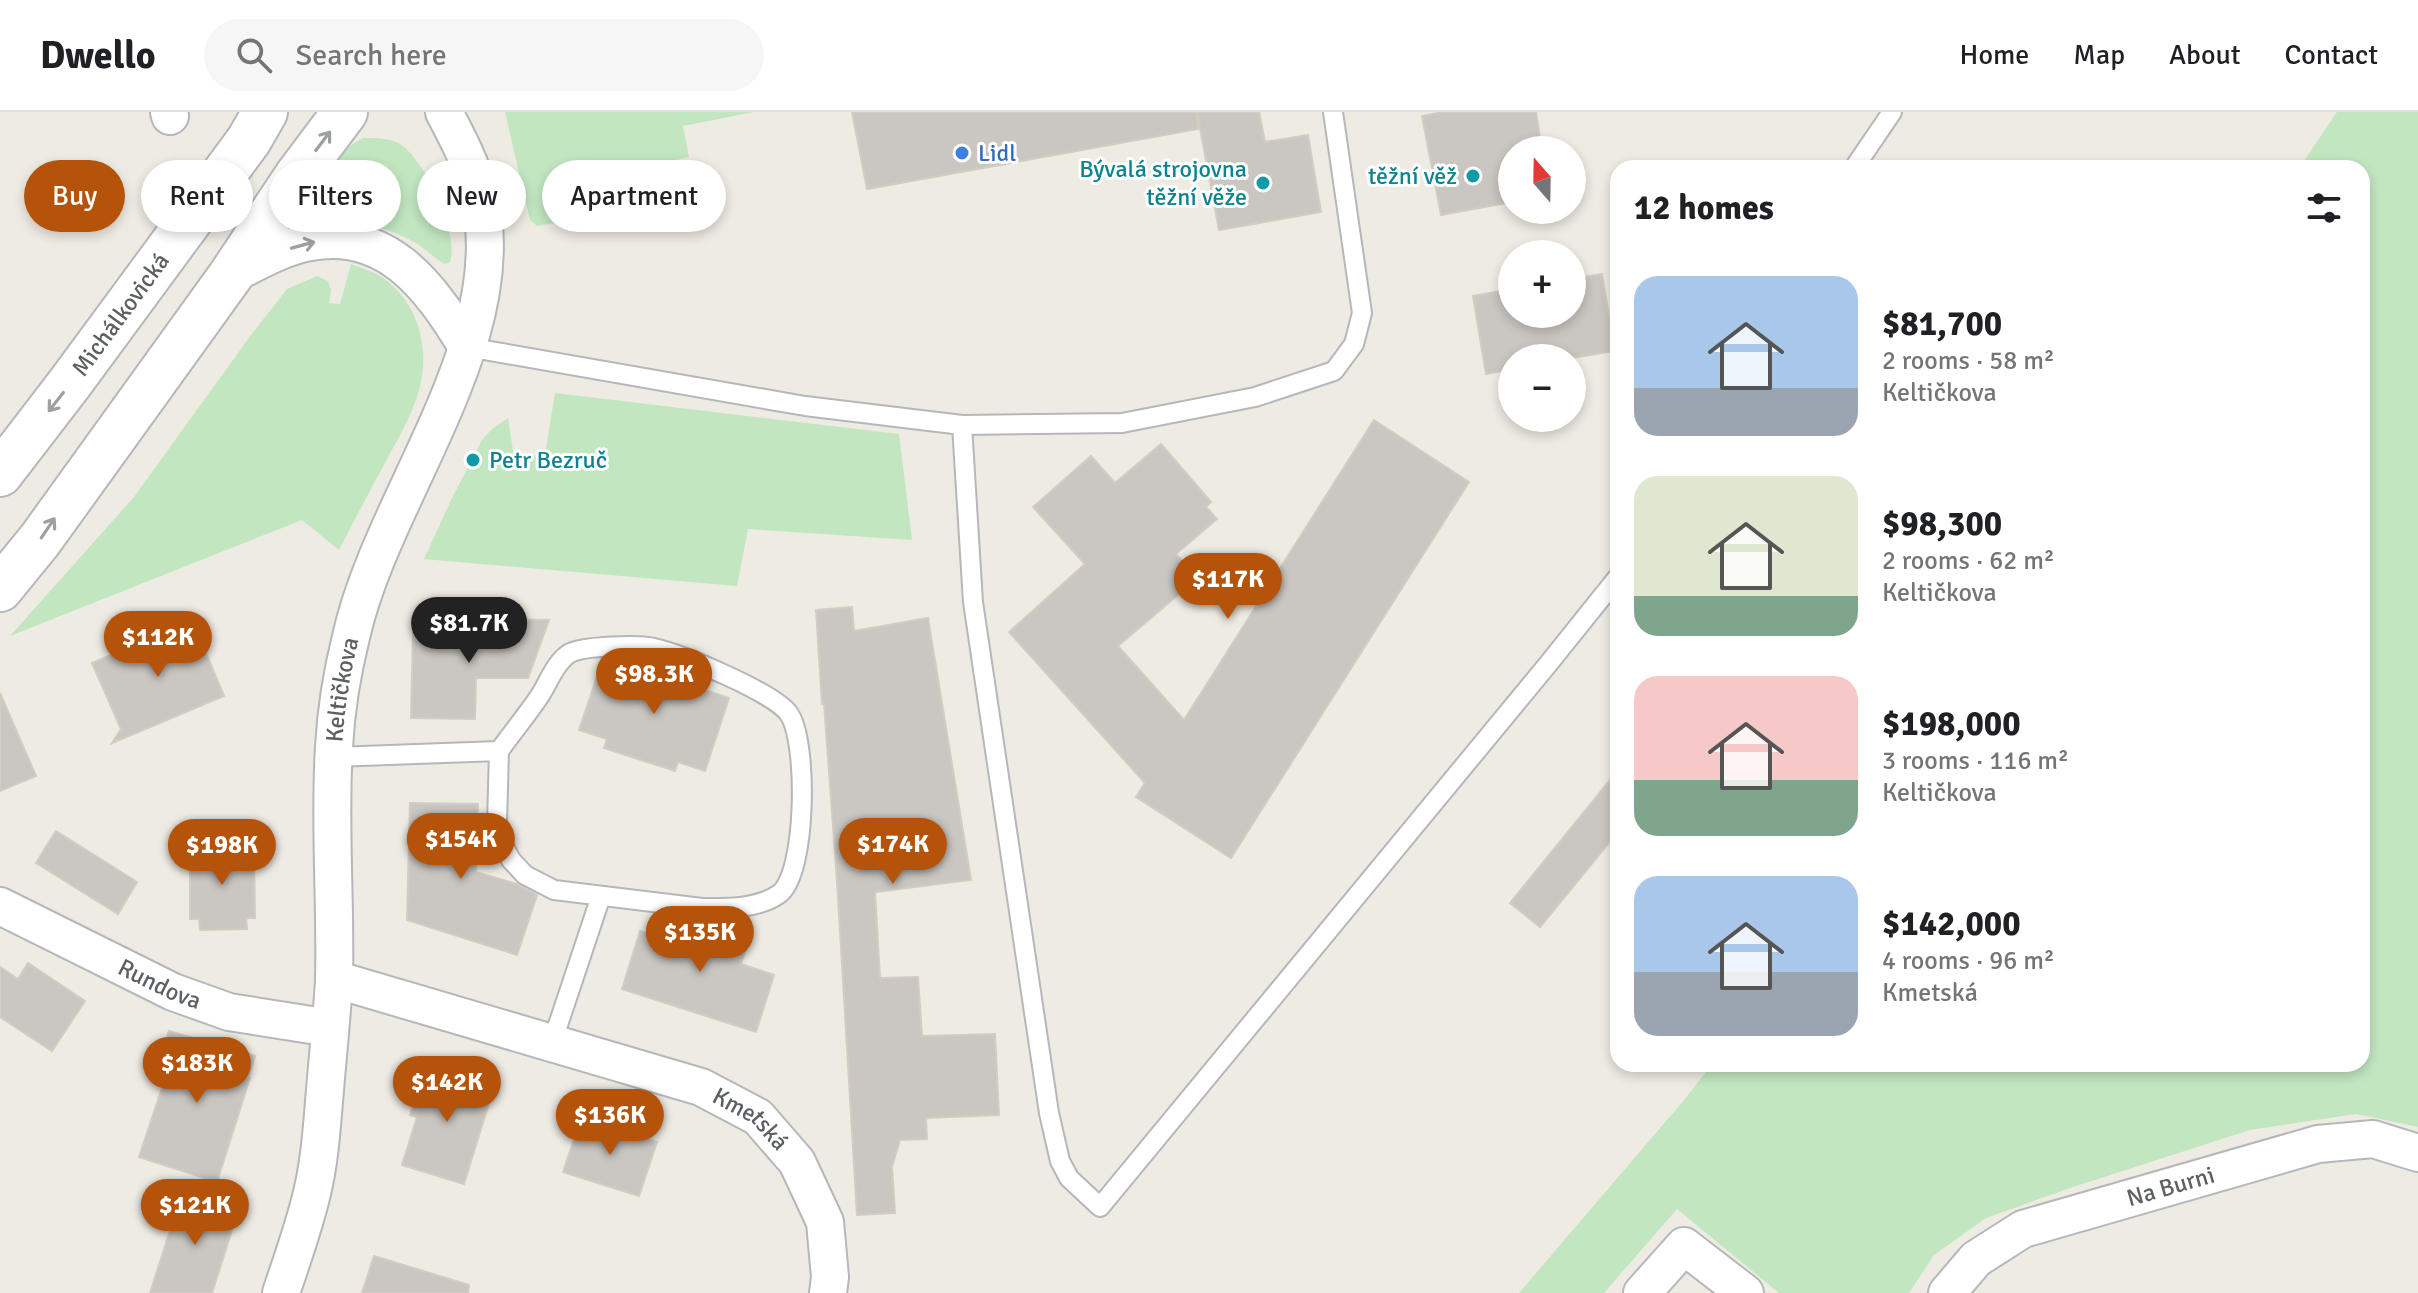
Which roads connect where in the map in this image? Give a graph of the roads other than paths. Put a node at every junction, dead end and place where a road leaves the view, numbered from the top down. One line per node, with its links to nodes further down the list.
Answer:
1 (265, 112): 10 (street, Michálkovická, one-way to 10)
2 (345, 112): 7 (street, one-way to 2)
3 (444, 112): 8 (street, Keltičkova)
4 (1333, 112): 9 (lane)
5 (1892, 112): 6 (lane)
6 (1859, 160)
7 (231, 275): 8 (street, one-way to 8); 12 (street, one-way to 7)
8 (467, 347): 9 (lane); 14 (street, Keltičkova)
9 (962, 425): 11 (lane)
10 (0, 474)
11 (1610, 587)
12 (0, 589)
13 (499, 751): 14 (lane); 15 (lane); 15 (lane)
14 (334, 757): 17 (street, Keltičkova)
15 (601, 896): 19 (lane)
16 (0, 906): 18 (street, Rundova)
17 (334, 979): 18 (street, Keltičkova); 19 (street, Kmetská)
18 (330, 1028): 21 (street, Keltičkova)
19 (552, 1043): 22 (street, Kmetská)
20 (2418, 1153): 25 (street, Na Burni)
21 (281, 1293)
22 (828, 1293)
23 (1642, 1293): 24 (street)
24 (1745, 1293)
25 (1947, 1293)

